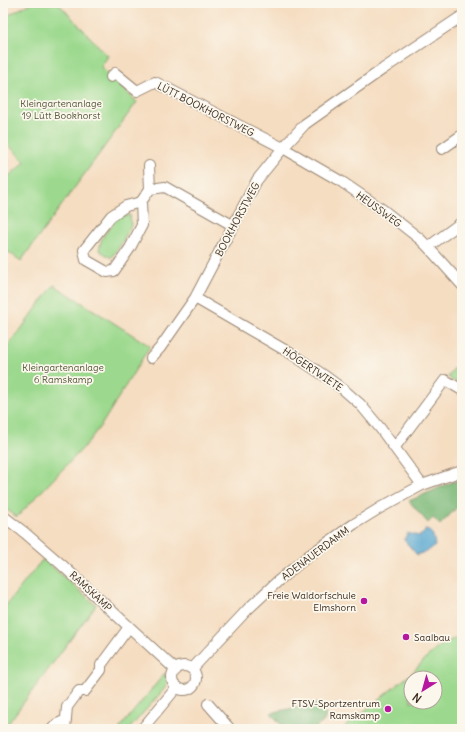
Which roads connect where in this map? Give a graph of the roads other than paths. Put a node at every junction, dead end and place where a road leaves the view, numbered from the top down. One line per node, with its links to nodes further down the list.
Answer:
1 (462, 16): 4 (street, BOOKHORSTWEG)
2 (111, 77): 4 (street, LÜTT BOOKHORSTWEG)
3 (462, 135): 5 (street)
4 (283, 148): 10 (street, BOOKHORSTWEG); 11 (street, HEUSSWEG)
5 (442, 149)
6 (149, 166): 7 (street)
7 (150, 189): 8 (street); 10 (street)
8 (141, 202): 8 (street)
9 (462, 222): 11 (street)
10 (234, 226): 13 (street, BOOKHORSTWEG)
11 (428, 247): 12 (street, HEUSSWEG)
12 (462, 285)
13 (195, 298): 14 (street, BOOKHORSTWEG); 16 (street, HÖGERTWIETE)
14 (152, 358)
15 (462, 390): 16 (street)
16 (395, 447): 18 (street, HÖGERTWIETE)
17 (462, 471): 18 (street, ADENAUERDAMM)
18 (422, 486): 21 (street, ADENAUERDAMM)
19 (3, 516): 20 (street, RAMSKAMP)
20 (129, 627): 22 (street, RAMSKAMP); 25 (street)
21 (192, 669): 22 (street); 23 (street)
22 (176, 670): 23 (street)
23 (177, 687): 27 (street)
24 (208, 704): 28 (street)
25 (66, 724): 26 (street)
26 (52, 729)
27 (142, 729)
28 (230, 729)

